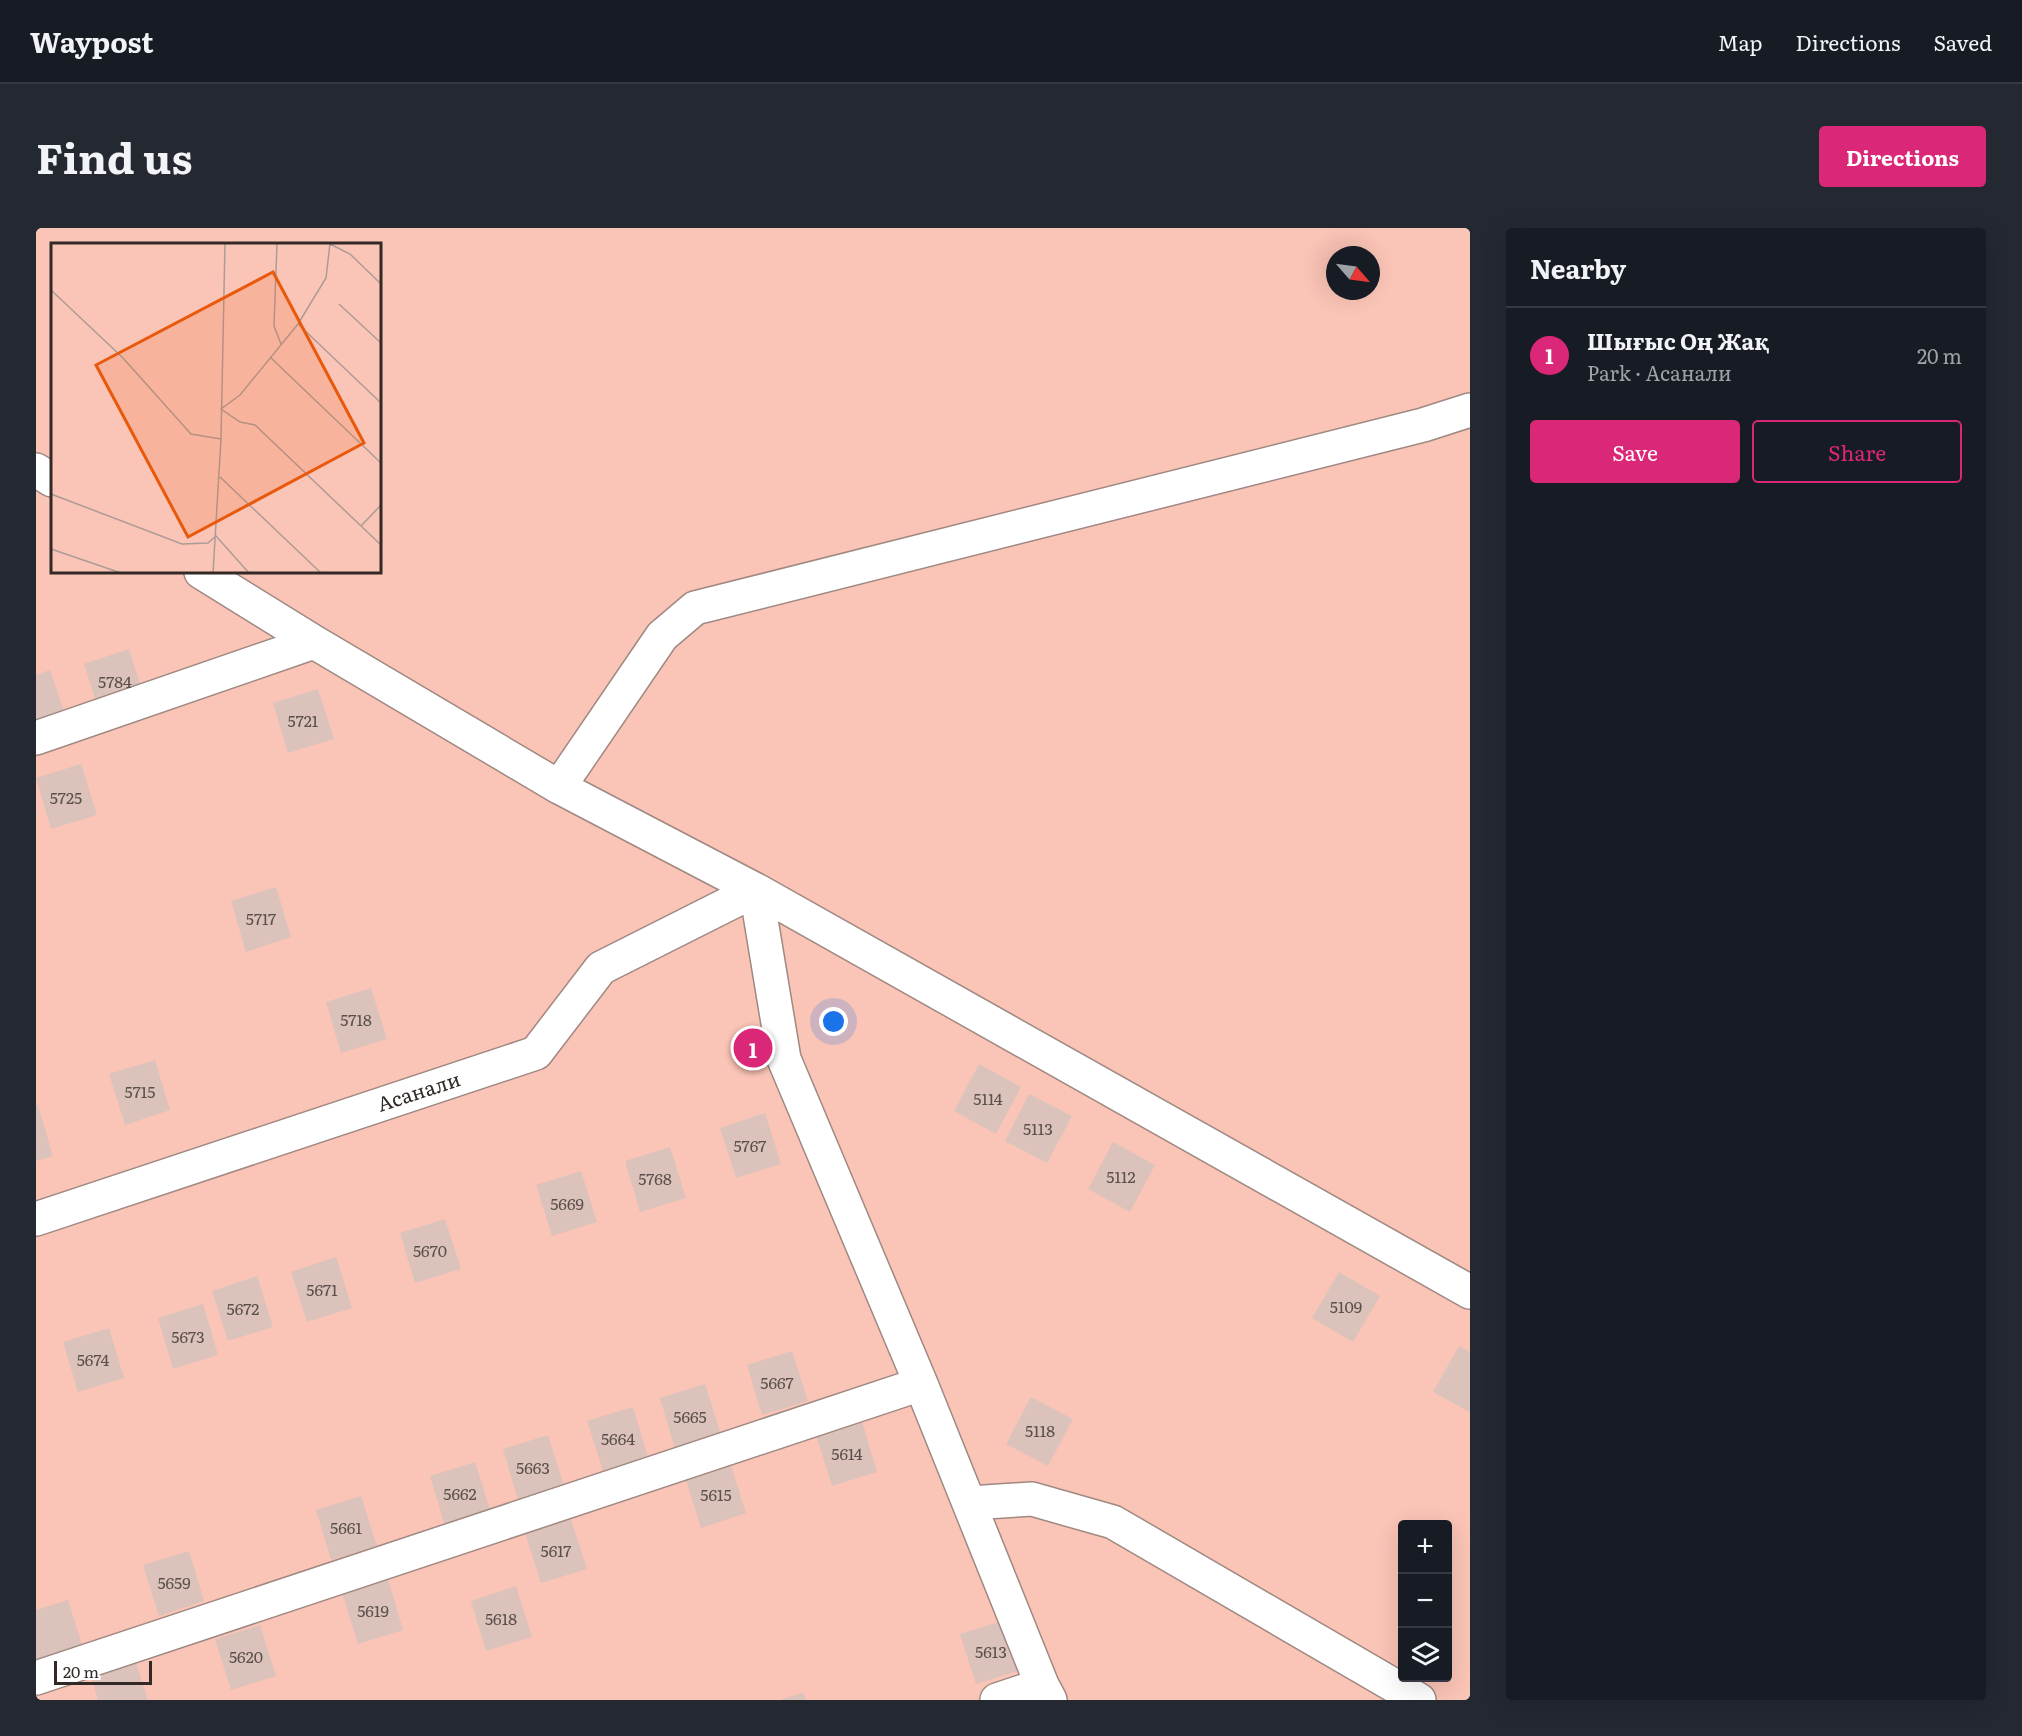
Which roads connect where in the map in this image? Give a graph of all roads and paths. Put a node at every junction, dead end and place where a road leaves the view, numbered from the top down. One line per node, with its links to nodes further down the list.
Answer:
1 (1470, 410): 7 (street)
2 (36, 470): 3 (street)
3 (51, 479)
4 (203, 573): 5 (street)
5 (314, 642): 6 (street); 7 (street)
6 (36, 738)
7 (559, 787): 8 (street)
8 (756, 890): 9 (street, Асанали); 10 (street); 11 (street)
9 (36, 1220)
10 (1470, 1292)
11 (921, 1384): 12 (street); 13 (street)
12 (970, 1503): 14 (street); 16 (street)
13 (36, 1678)
14 (1046, 1693): 15 (street)
15 (997, 1700)
16 (1419, 1700)

